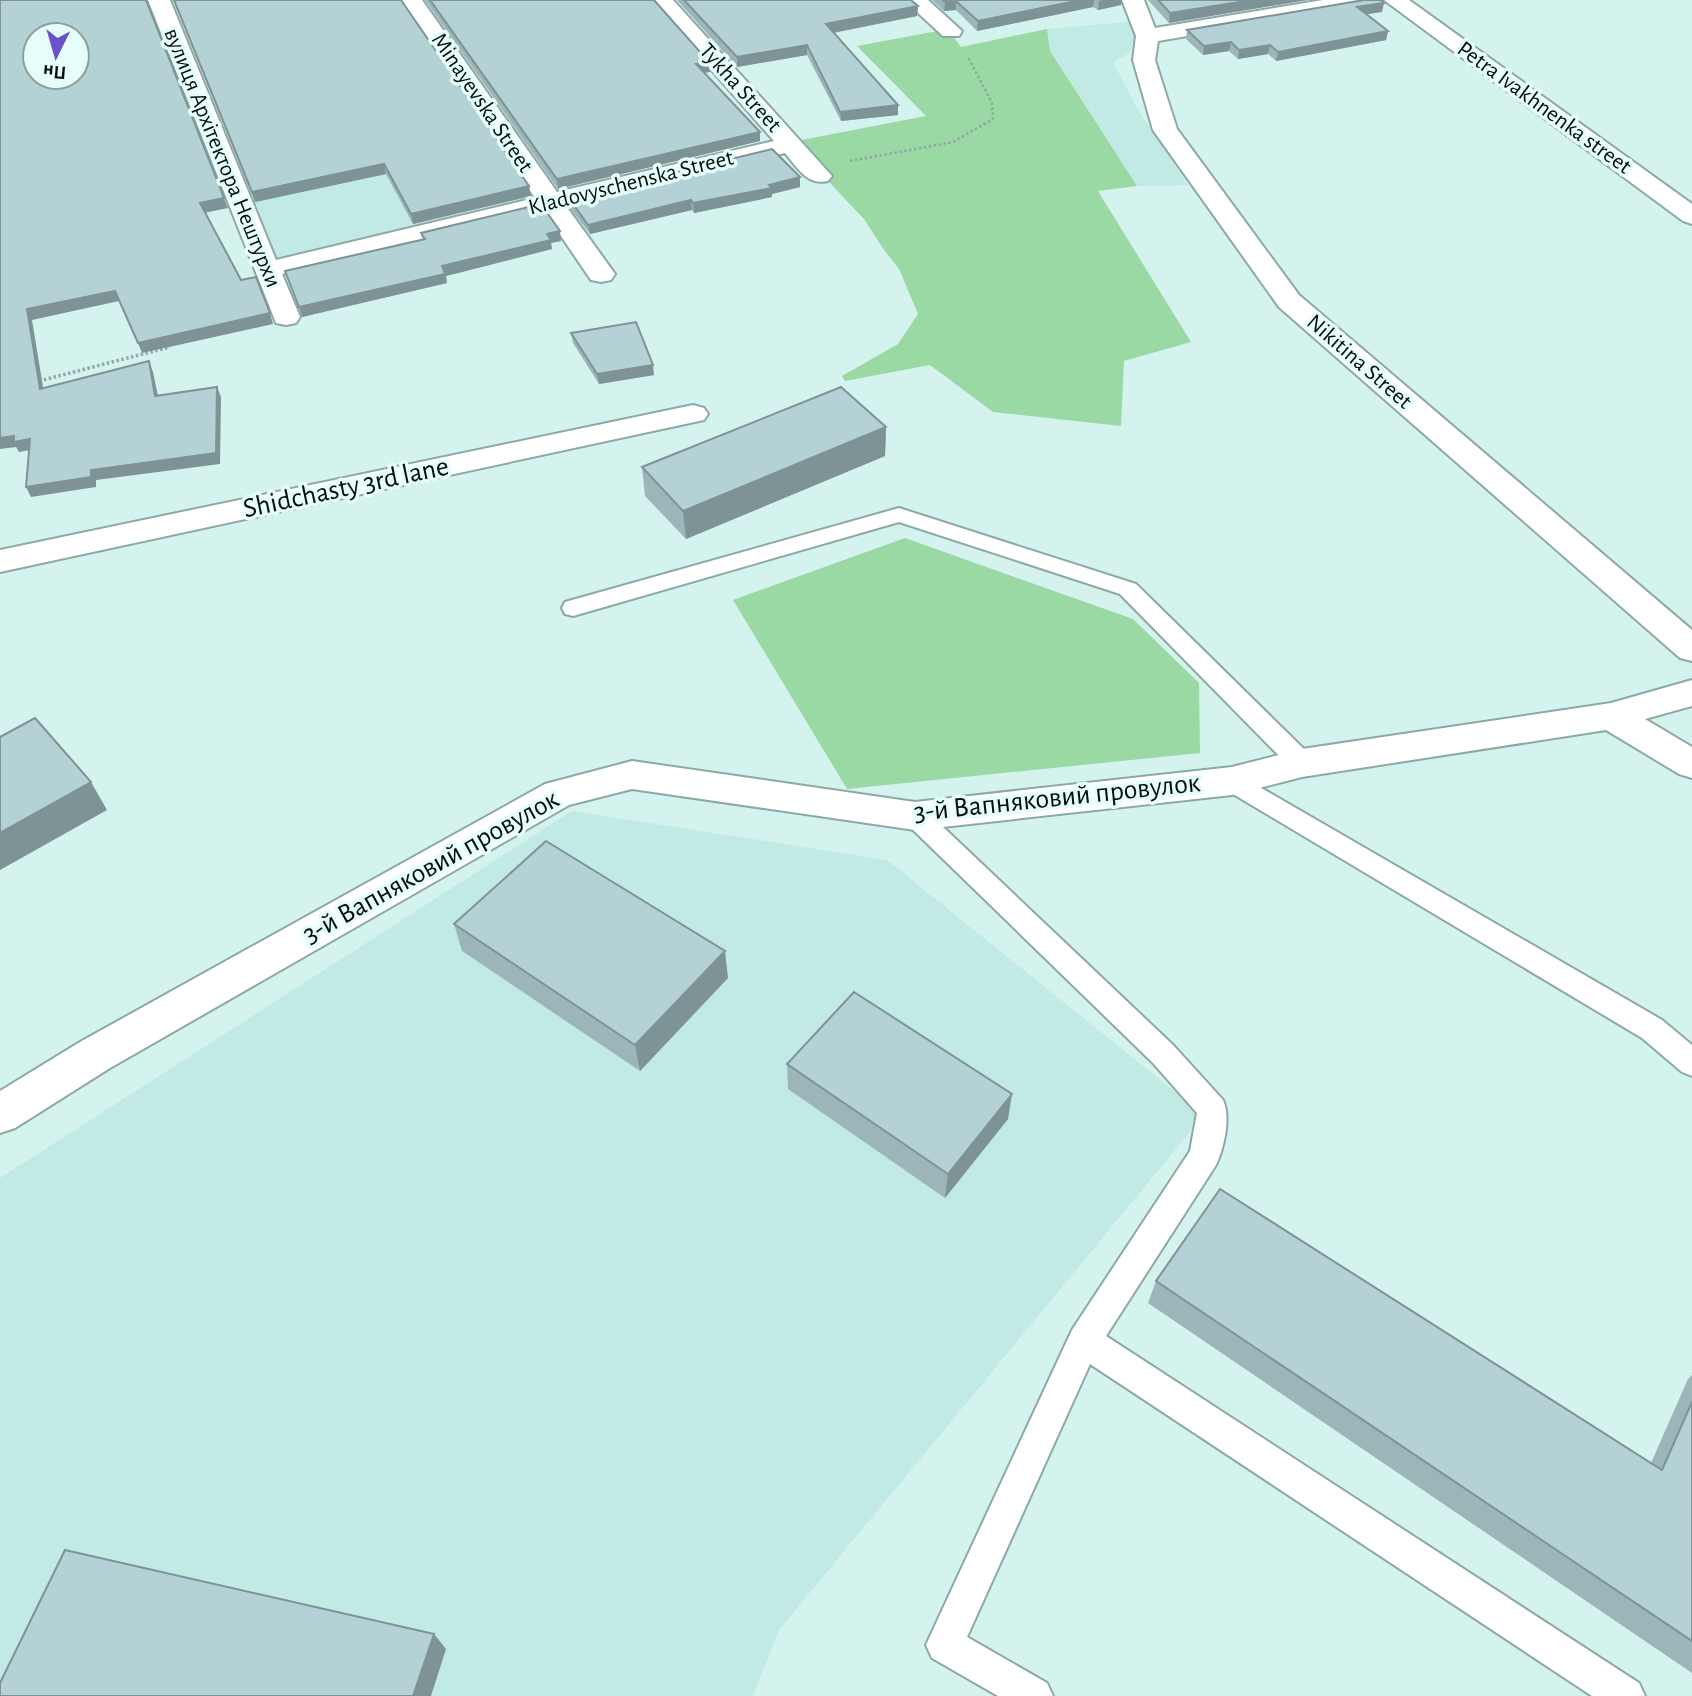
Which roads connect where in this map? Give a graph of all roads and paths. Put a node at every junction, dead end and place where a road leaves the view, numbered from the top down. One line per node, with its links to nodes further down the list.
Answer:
1 (159, 0): 13 (street, вулиця Архітектора Нештурхи)
2 (411, 0): 11 (street, Minayevska Street)
3 (661, 0): 10 (street, Tykha Street)
4 (915, 0): 8 (street)
5 (1133, 0): 9 (street, Nikitina Street)
6 (1362, 0): 9 (street)
7 (1395, 0): 12 (street, Petra Ivakhnenka street)
8 (951, 31): 10 (path)
9 (1147, 36): 21 (street, Nikitina Street)
10 (804, 160): 11 (street, Kladovyschenska Street)
11 (550, 202): 13 (street, Kladovyschenska Street); 14 (street, Minayevska Street)
12 (1692, 216)
13 (267, 270): 15 (street, вулиця Архітектора Нештурхи)
14 (601, 274)
15 (286, 317)
16 (182, 344): 17 (path)
17 (39, 381)
18 (693, 414): 19 (street, Shidchasty 3rd lane)
19 (0, 561)
20 (573, 608): 24 (lane)
21 (1692, 649)
22 (1692, 693): 23 (street)
23 (1611, 716): 24 (street, 3-й Вапняковий провулок); 25 (street)
24 (1303, 763): 26 (street, 3-й Вапняковий провулок)
25 (1692, 764)
26 (1232, 780): 27 (street, 3-й Вапняковий провулок); 28 (lane)
27 (915, 816): 29 (street, 3-й Вапняковий провулок); 30 (lane)
28 (1692, 1063)
29 (0, 1114)
30 (1084, 1341): 31 (lane); 32 (lane)
31 (1034, 1696)
32 (1626, 1696)

